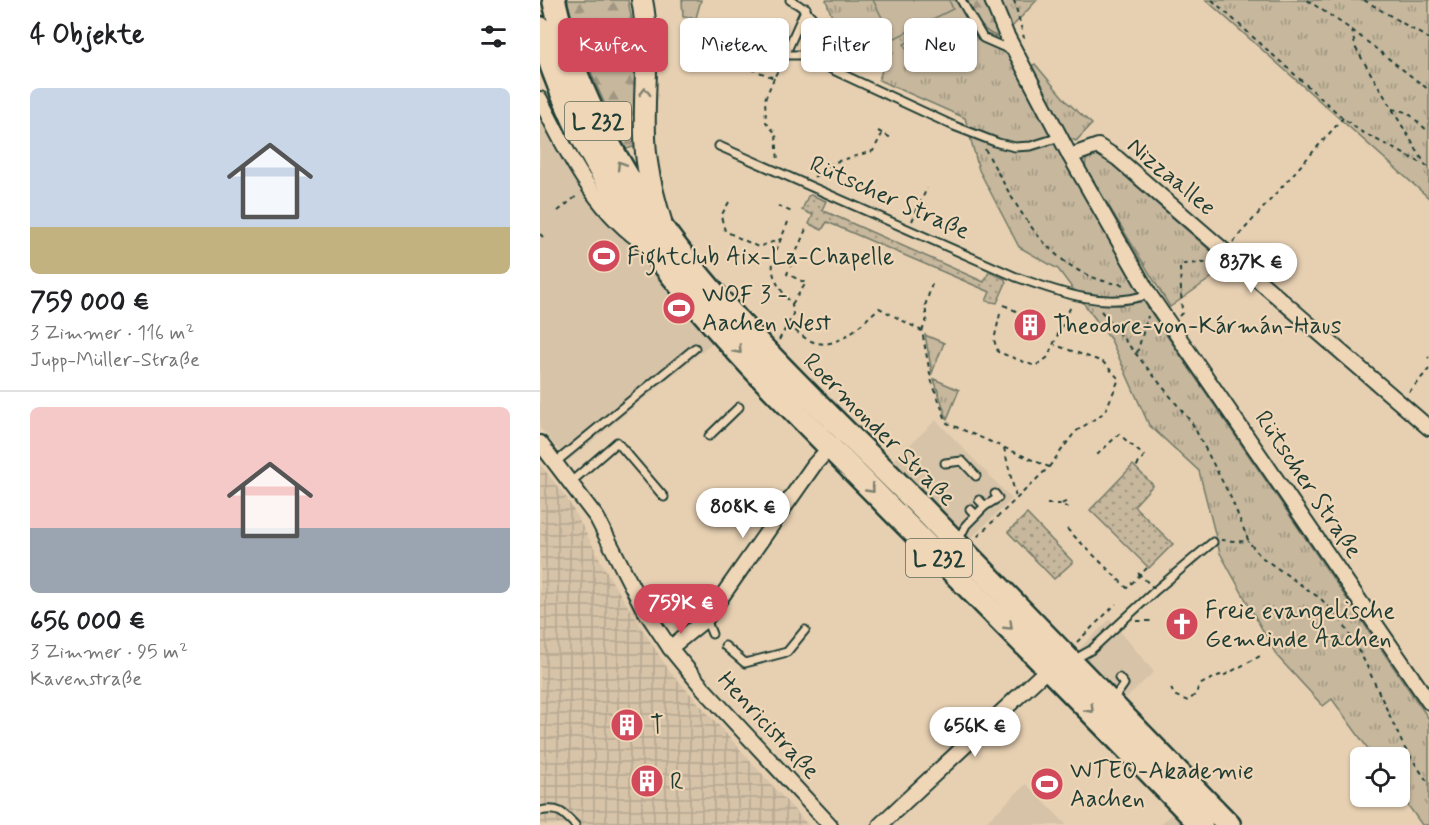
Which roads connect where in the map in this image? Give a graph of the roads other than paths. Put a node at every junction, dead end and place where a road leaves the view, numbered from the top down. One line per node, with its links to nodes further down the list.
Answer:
1 (554, 0): 18 (main road, L 232, one-way to 1)
2 (642, 0): 18 (main road, Roermonder Straße, one-way to 2)
3 (790, 0): 6 (lane)
4 (961, 0): 11 (lane)
5 (992, 0): 11 (street, Rütscher Straße)
6 (806, 8): 7 (lane); 8 (lane)
7 (801, 18)
8 (814, 18)
9 (801, 19): 12 (lane)
10 (540, 28): 18 (main road, Roermonder Straße / L 232)
11 (1017, 53): 15 (street, Rütscher Straße)
12 (801, 54)
13 (838, 72): 15 (lane)
14 (540, 99): 18 (street, Roermonder Straße)
15 (1060, 137): 17 (street, Rütscher Straße)
16 (719, 146): 19 (lane, Rütscher Straße)
17 (1070, 156): 19 (street, Rütscher Straße); 22 (street, Nizzaallee)
18 (659, 241): 24 (main road, Roermonder Straße / L 232); 24 (main road, Roermonder Straße / L 232, one-way to 24)
19 (1147, 290): 46 (street, Rütscher Straße)
20 (694, 348): 26 (lane)
21 (739, 407): 23 (lane)
22 (1429, 428)
23 (709, 436)
24 (838, 439): 35 (main road, Roermonder Straße / L 232); 37 (street); 44 (main road, Roermonder Straße / L 232, one-way to 44)
25 (540, 443): 26 (street, Henricistraße)
26 (556, 462): 29 (street, Henricistraße)
27 (944, 465): 28 (lane)
28 (976, 476)
29 (571, 482): 31 (lane); 41 (street, Henricistraße)
30 (995, 494): 33 (lane)
31 (664, 497)
32 (979, 500): 33 (lane)
33 (985, 506): 35 (lane)
34 (960, 519): 35 (lane)
35 (961, 534): 44 (main road, Roermonder Straße / L 232)
36 (1213, 542): 42 (lane)
37 (706, 620): 39 (lane); 41 (street)
38 (805, 630): 40 (lane)
39 (712, 634)
40 (725, 646)
41 (670, 648): 50 (street, Henricistraße)
42 (1091, 650): 43 (lane); 44 (lane)
43 (1098, 658)
44 (1061, 661): 47 (main road, Roermonder Straße / L 232); 51 (street); 52 (main road, Roermonder Straße / L 232, one-way to 52)
45 (1119, 678): 47 (lane)
46 (1429, 702)
47 (1111, 703): 53 (main road, Roermonder Straße / L 232)
48 (540, 811): 49 (lane)
49 (575, 825)
50 (830, 825)
51 (880, 825)
52 (1201, 825)
53 (1229, 825)

